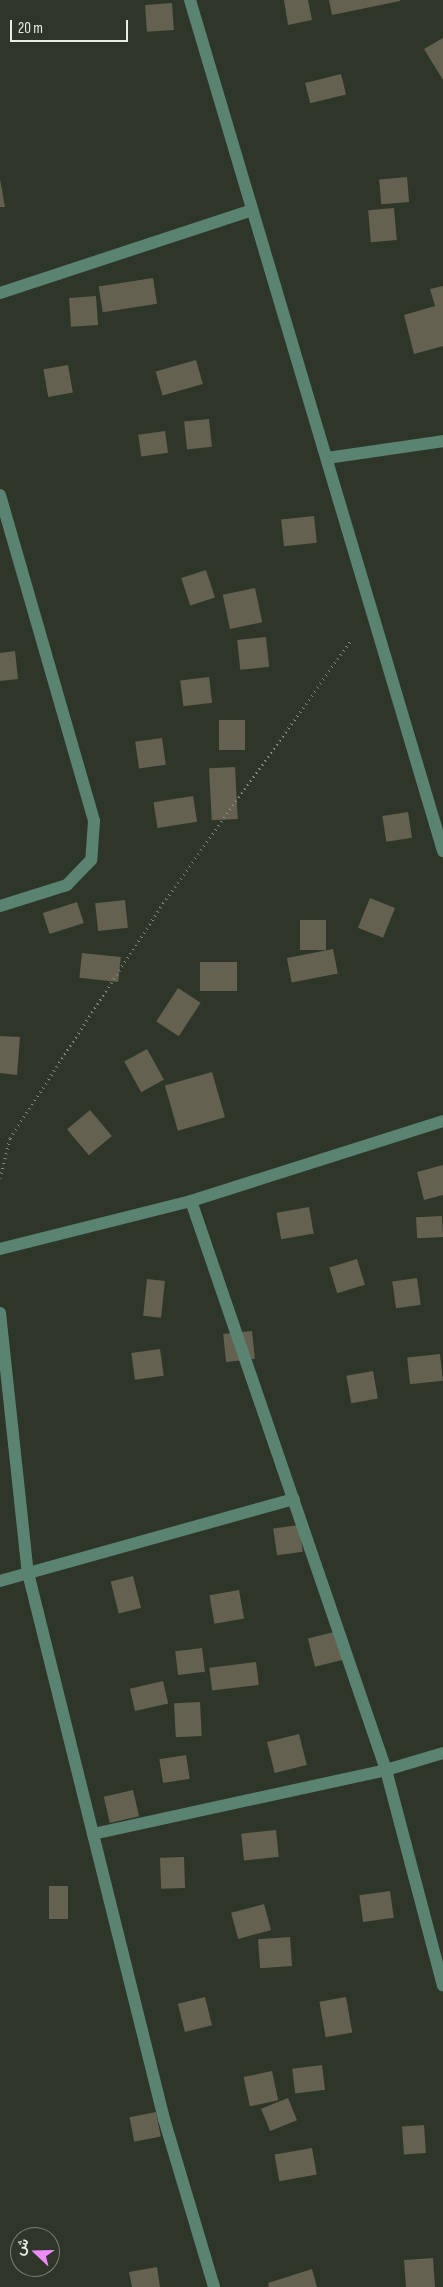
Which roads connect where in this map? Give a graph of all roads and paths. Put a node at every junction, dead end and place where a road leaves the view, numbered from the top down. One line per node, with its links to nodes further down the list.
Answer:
1 (190, 0): 2 (street)
2 (252, 210): 3 (street); 5 (street)
3 (0, 293)
4 (443, 441): 5 (street)
5 (326, 458): 7 (street)
6 (0, 495): 9 (street)
7 (372, 611): 8 (street); 11 (path)
8 (443, 851)
9 (0, 906)
10 (443, 1121): 12 (street)
11 (0, 1178)
12 (191, 1200): 13 (street); 15 (street)
13 (0, 1249)
14 (0, 1313): 16 (street)
15 (294, 1499): 16 (street); 19 (street)
16 (28, 1574): 17 (street); 20 (street)
17 (0, 1581)
18 (443, 1753): 19 (street)
19 (386, 1770): 20 (street); 21 (street)
20 (93, 1834): 22 (street)
21 (443, 1986)
22 (214, 2287)

